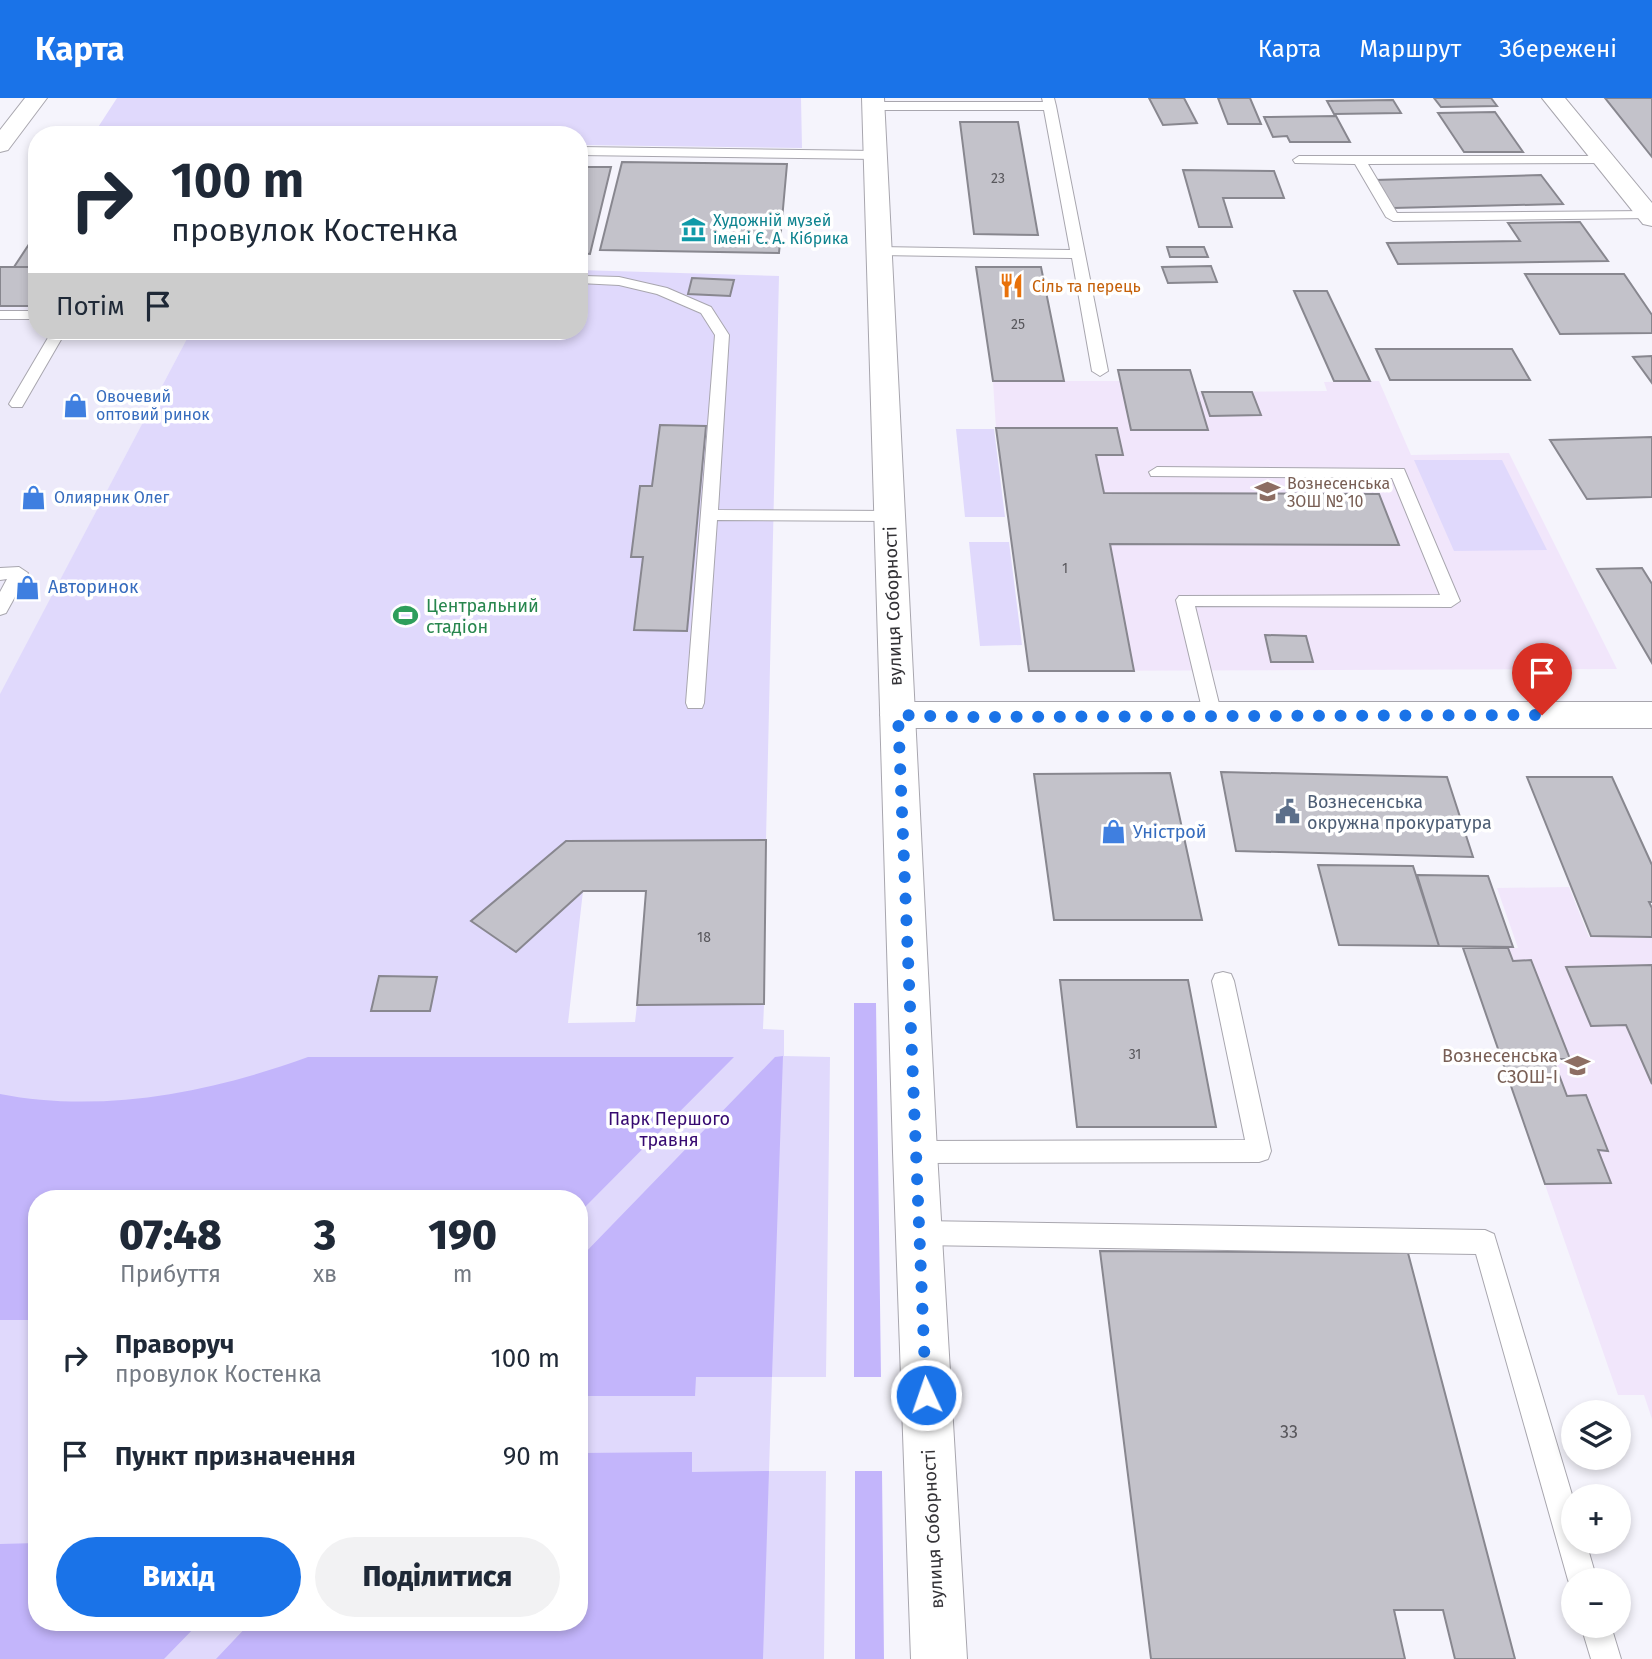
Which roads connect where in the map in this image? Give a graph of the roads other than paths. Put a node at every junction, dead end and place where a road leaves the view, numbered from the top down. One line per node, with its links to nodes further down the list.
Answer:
1 (36, 98): 5 (main road)
2 (1553, 98): 10 (main road)
3 (873, 102): 4 (lane); 7 (main road, вулиця Соборності)
4 (1049, 102): 13 (lane)
5 (0, 145)
6 (588, 151): 7 (lane)
7 (875, 155): 12 (main road, вулиця Соборності)
8 (1299, 160): 9 (lane)
9 (1359, 160): 10 (lane); 11 (lane)
10 (1604, 160): 11 (main road)
11 (1650, 217)
12 (879, 251): 13 (lane); 22 (main road, вулиця Соборності)
13 (1079, 254): 18 (lane)
14 (588, 280): 21 (lane)
15 (0, 315): 16 (lane)
16 (28, 315)
17 (54, 340): 19 (lane)
18 (1100, 371)
19 (17, 404)
20 (1157, 472): 28 (lane)
21 (708, 515): 22 (lane); 25 (lane)
22 (890, 516): 26 (main road, вулиця Соборності)
23 (0, 573): 24 (lane)
24 (0, 609)
25 (695, 703)
26 (898, 715): 28 (main road); 30 (main road, вулиця Соборності)
27 (1652, 715): 28 (main road)
28 (1212, 716)
29 (1223, 981): 30 (lane)
30 (915, 1152): 31 (main road, вулиця Соборності)
31 (919, 1233): 32 (lane); 34 (main road, вулиця Соборності)
32 (1580, 1568)
33 (1600, 1638): 35 (lane)
34 (939, 1659)
35 (1606, 1659)

